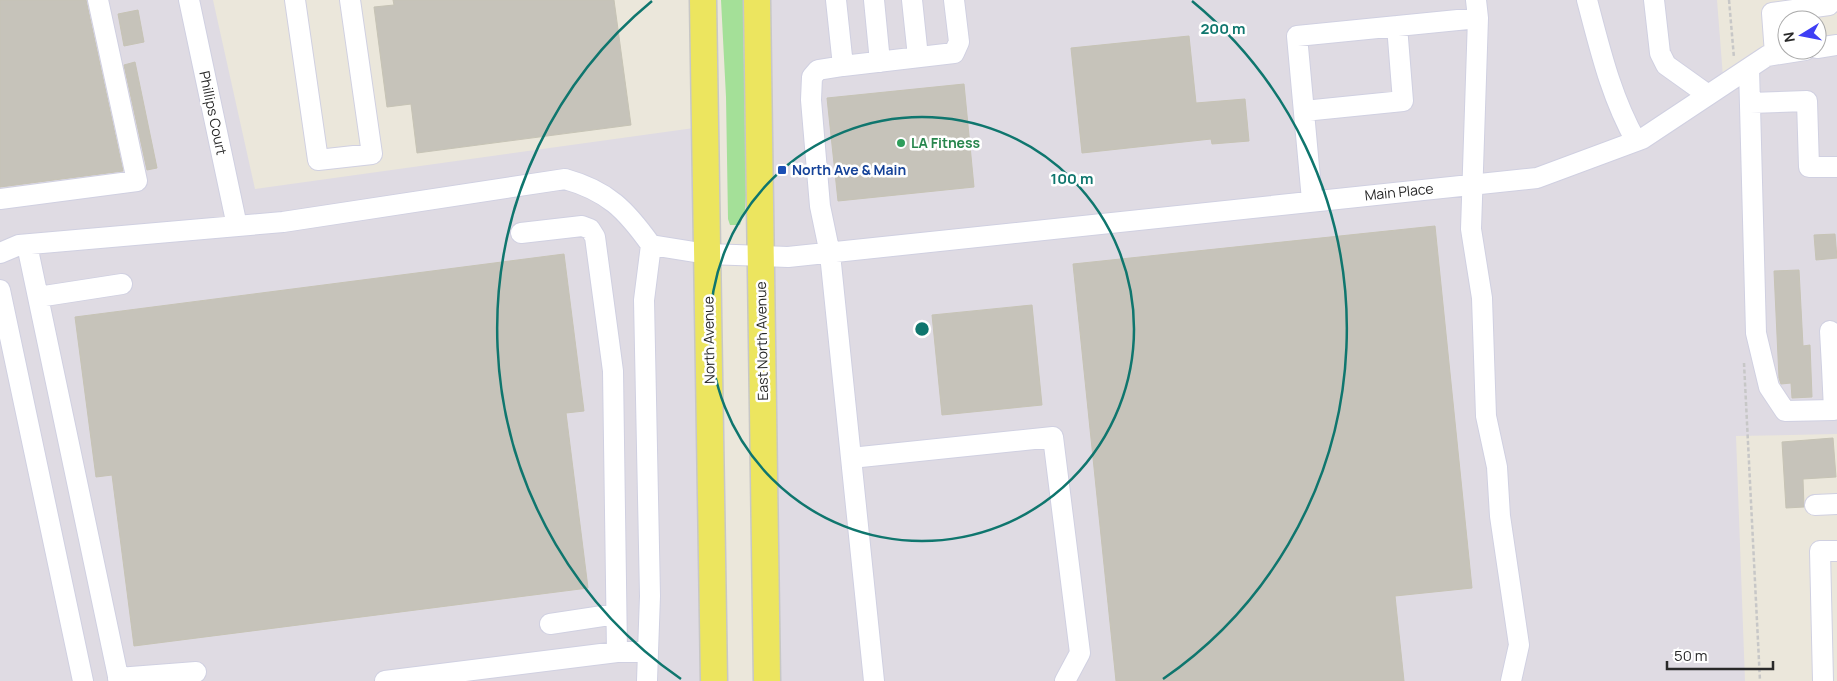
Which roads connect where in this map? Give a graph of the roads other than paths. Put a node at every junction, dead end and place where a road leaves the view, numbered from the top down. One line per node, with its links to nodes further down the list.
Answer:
1 (98, 0): 27 (street)
2 (189, 0): 29 (street, Phillips Court)
3 (295, 0): 4 (street)
4 (350, 0)
5 (703, 0): 34 (main road, North Avenue)
6 (757, 0): 36 (main road, East North Avenue)
7 (836, 0): 19 (street)
8 (874, 0): 18 (street)
9 (912, 0): 17 (street)
10 (954, 0): 17 (street)
11 (1587, 0): 24 (street)
12 (1654, 0): 21 (street)
13 (1829, 6): 16 (street)
14 (1477, 9): 15 (street); 26 (street)
15 (1397, 26): 23 (street); 23 (street)
16 (1775, 54): 20 (street, Main Place)
17 (918, 57): 18 (street)
18 (880, 62): 19 (street)
19 (843, 66): 35 (street)
20 (1742, 66): 21 (street, Main Place); 22 (street)
21 (1708, 95): 24 (street, Main Place)
22 (1750, 102): 25 (street); 41 (street)
23 (1304, 111): 28 (street)
24 (1636, 142): 26 (street, Main Place)
25 (1837, 167)
26 (1474, 184): 28 (street, Main Place); 61 (street)
27 (0, 199)
28 (1312, 200): 35 (street, Main Place)
29 (236, 226): 31 (street); 32 (street)
30 (521, 233): 43 (street)
31 (27, 244): 33 (street); 39 (street)
32 (651, 245): 34 (street, Main Place); 42 (street)
33 (0, 253)
34 (707, 254): 36 (street, Main Place); 57 (main road, North Avenue)
35 (830, 254): 36 (street, Main Place); 44 (street)
36 (760, 256): 58 (main road, East North Avenue)
37 (122, 284): 39 (street)
38 (0, 290): 54 (street)
39 (38, 297): 53 (street)
40 (1830, 331): 41 (street)
41 (1834, 367)
42 (647, 368): 43 (street); 51 (street)
43 (613, 371): 48 (street)
44 (851, 458): 59 (street); 60 (street)
45 (1837, 504): 46 (street)
46 (1815, 505)
47 (1837, 551): 62 (street)
48 (616, 614): 49 (street); 50 (street)
49 (550, 624)
50 (616, 652): 51 (street); 55 (street)
51 (648, 652): 56 (street)
52 (196, 672): 53 (street)
53 (119, 679)
54 (83, 681)
55 (384, 681)
56 (647, 681)
57 (714, 681)
58 (768, 681)
59 (874, 681)
60 (1065, 681)
61 (1511, 681)
62 (1823, 681)

